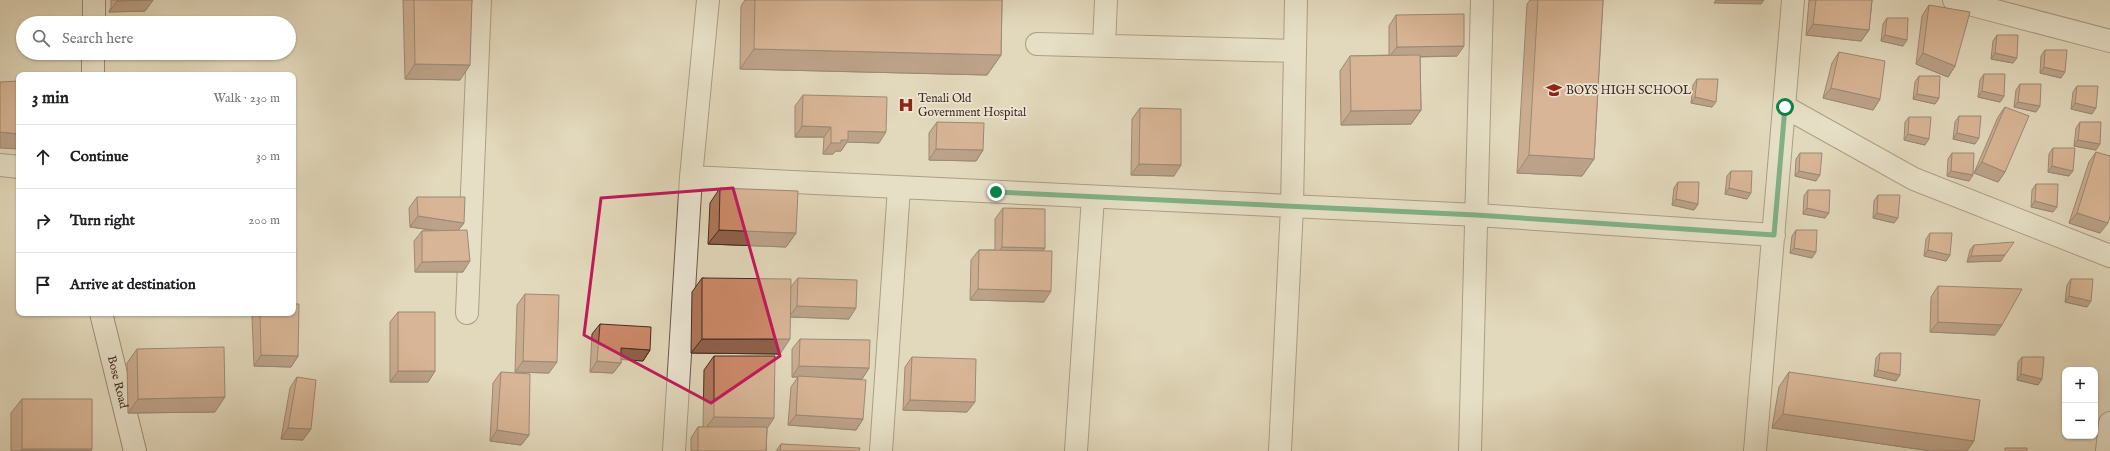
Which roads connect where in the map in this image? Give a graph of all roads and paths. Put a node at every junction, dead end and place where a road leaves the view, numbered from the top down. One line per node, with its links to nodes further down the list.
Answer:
1 (94, 0): 9 (street)
2 (480, 0): 26 (street)
3 (708, 0): 19 (street)
4 (1106, 0): 12 (street)
5 (1296, 0): 13 (street)
6 (1482, 0): 23 (street)
7 (1793, 0): 16 (street)
8 (1954, 0): 10 (street)
9 (94, 16)
10 (2110, 41)
11 (1037, 44): 12 (street)
12 (1104, 46): 13 (street)
13 (1295, 51): 22 (street)
14 (93, 60): 15 (street)
15 (93, 72)
16 (1785, 107): 24 (street); 25 (street)
17 (0, 165): 18 (street)
18 (16, 167)
19 (691, 177): 20 (street); 30 (street)
20 (899, 188): 21 (street); 31 (street)
21 (1093, 197): 22 (street); 32 (street)
22 (1292, 207): 23 (street); 33 (street)
23 (1476, 215): 24 (street); 34 (street)
24 (1774, 235): 35 (street)
25 (2110, 256)
26 (467, 313)
27 (102, 316): 29 (street, Bose Road)
28 (2110, 424): 36 (street)
29 (135, 451)
30 (674, 451)
31 (882, 451)
32 (1076, 451)
33 (1280, 451)
34 (1470, 451)
35 (1755, 451)
36 (2107, 451)

